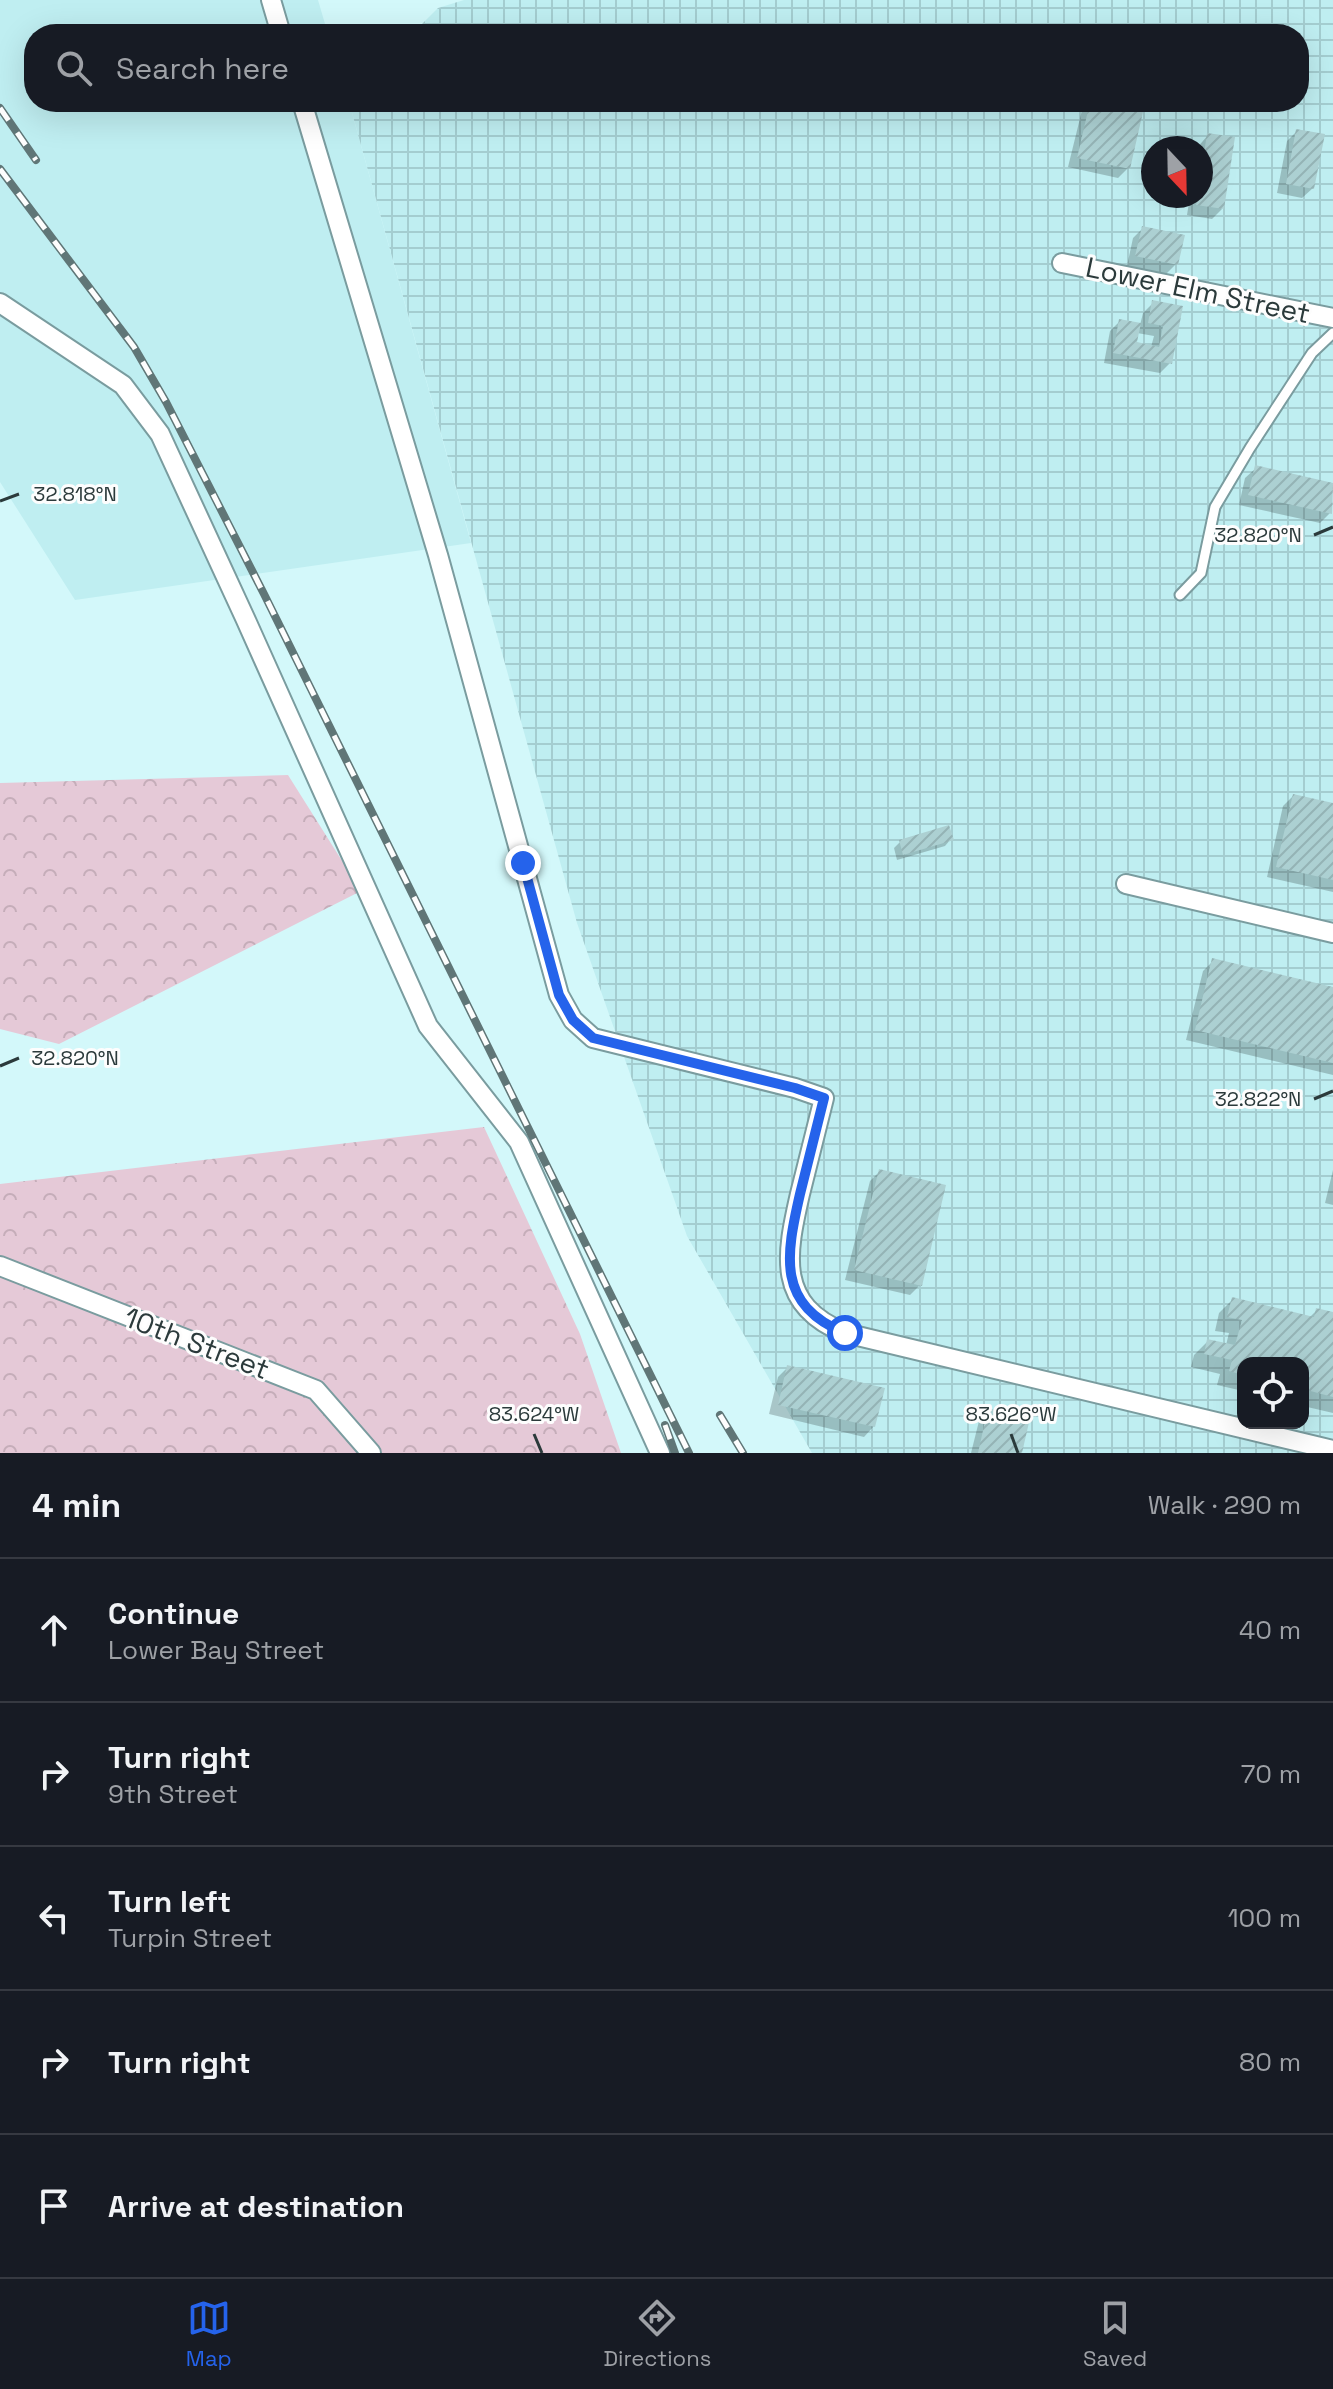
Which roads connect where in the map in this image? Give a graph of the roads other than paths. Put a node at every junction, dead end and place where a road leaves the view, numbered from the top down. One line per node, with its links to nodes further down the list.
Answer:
1 (271, 0): 2 (street)
2 (278, 24)
3 (305, 112): 12 (street)
4 (1062, 263): 6 (street, Lower Elm Street)
5 (0, 303): 14 (street)
6 (1333, 318)
7 (1333, 333): 8 (lane)
8 (1180, 595)
9 (1126, 884): 10 (street)
10 (1333, 933)
11 (0, 1266): 13 (street, 10th Street)
12 (1333, 1450)
13 (371, 1453)
14 (660, 1453)

